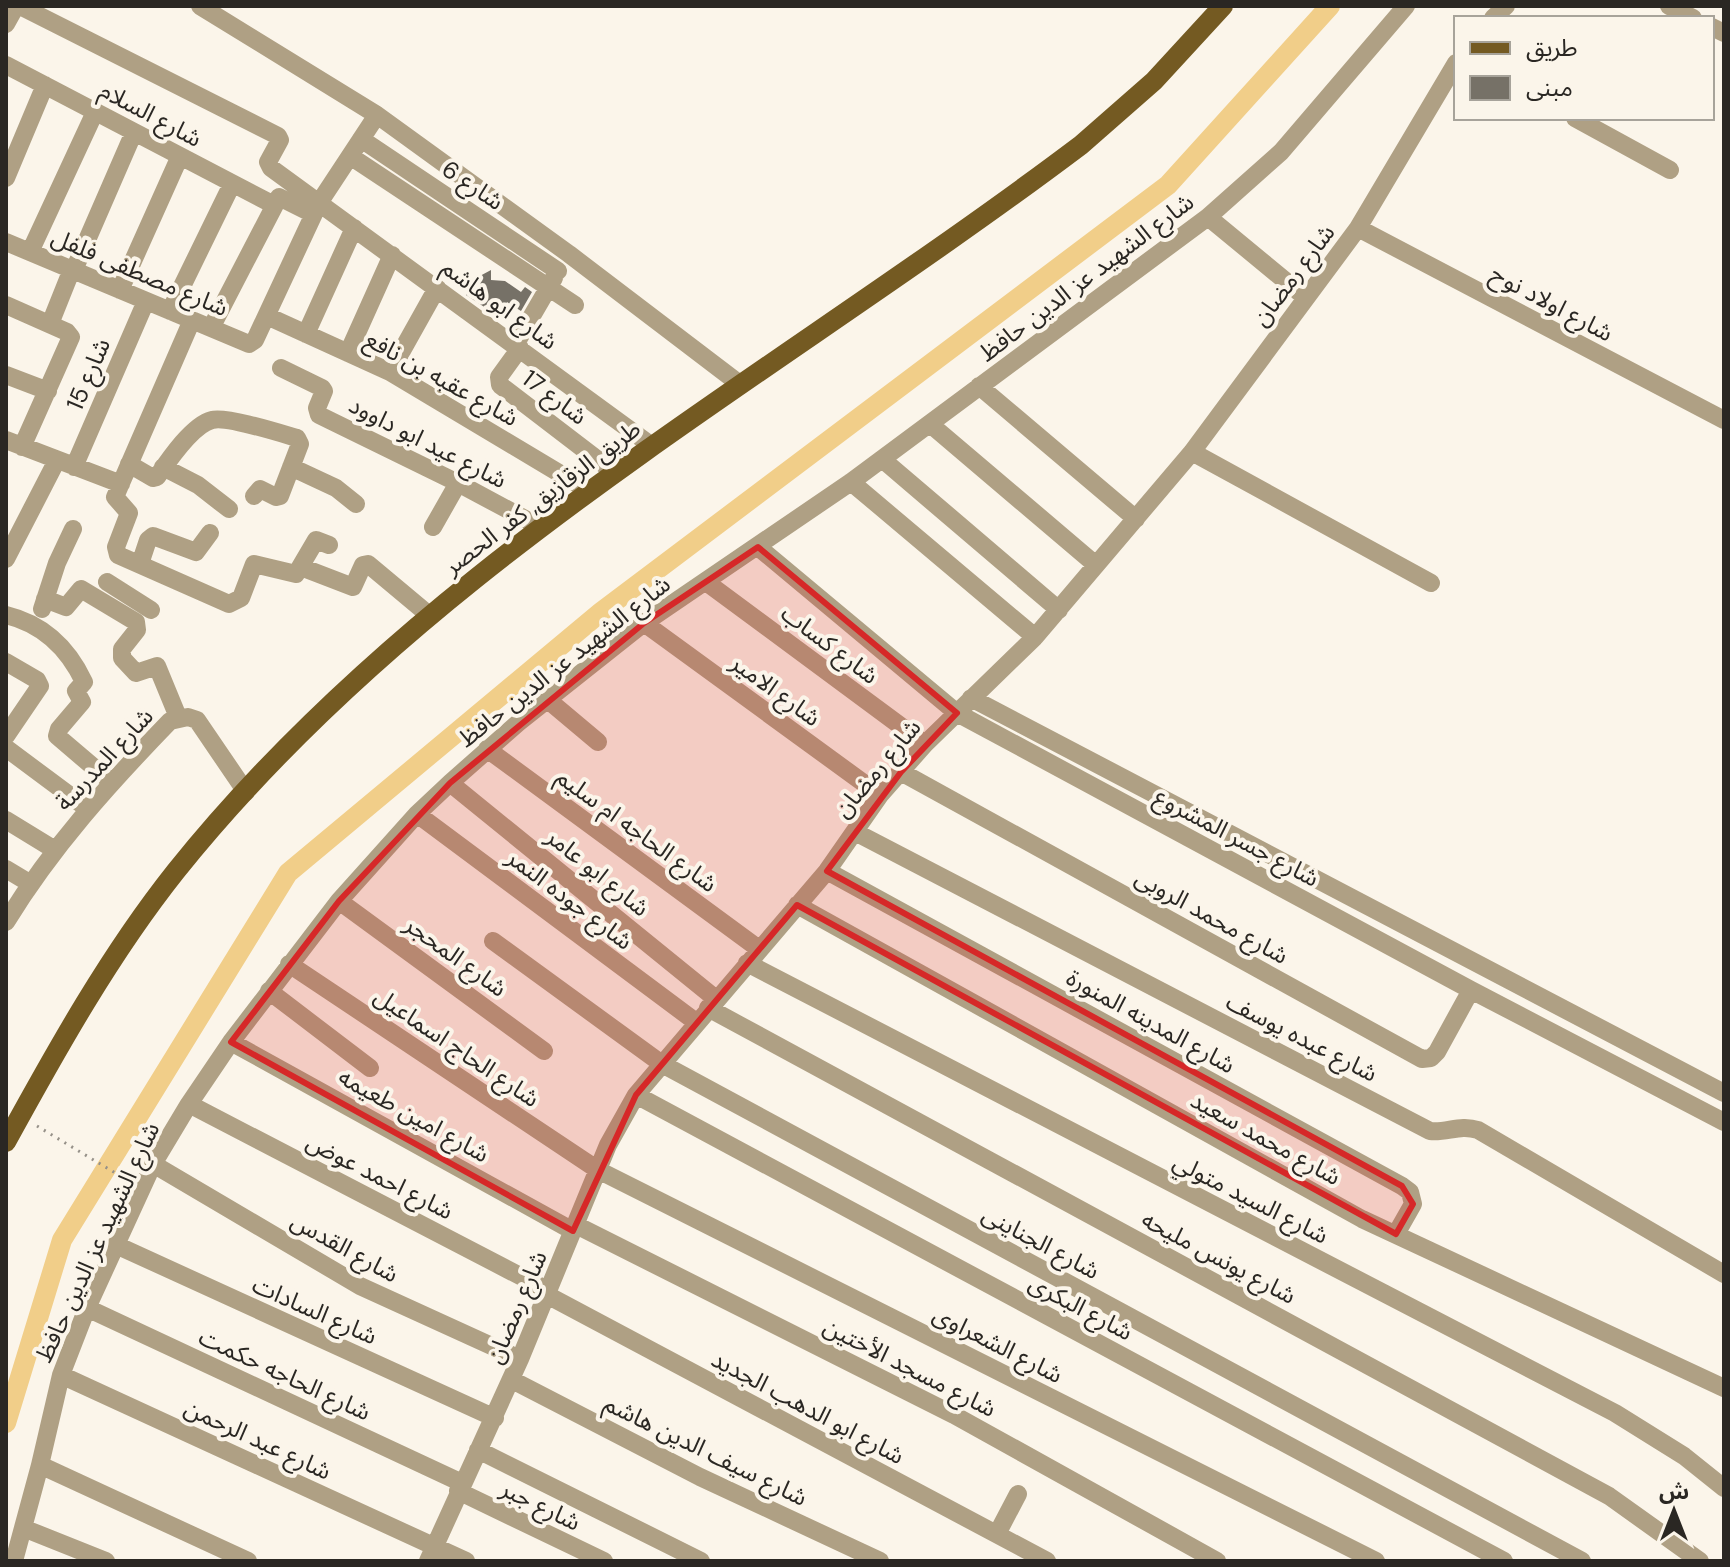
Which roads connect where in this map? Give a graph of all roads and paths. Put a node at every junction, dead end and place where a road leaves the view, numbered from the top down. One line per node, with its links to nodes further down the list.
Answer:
1 (18, 6): 7 (street); 22 (street)
2 (200, 6): 12 (street)
3 (1223, 6): 50 (main road, طريق الزقازيق, كفر الحصر)
4 (1406, 6): 23 (street, شارع الشهيد عز الدين حافظ)
5 (1669, 6): 6 (street)
6 (1689, 16)
7 (6, 23)
8 (6, 65): 10 (street, شارع السلام)
9 (1454, 66): 25 (street, شارع رمضان)
10 (45, 85): 11 (street, شارع السلام); 19 (street)
11 (95, 112): 14 (street, شارع السلام); 27 (street)
12 (377, 115): 15 (street); 28 (street)
13 (1579, 120): 18 (street)
14 (134, 132): 16 (street, شارع السلام); 30 (street)
15 (361, 139): 17 (street); 31 (street, شارع 6)
16 (180, 156): 20 (street, شارع السلام); 34 (street)
17 (350, 156): 22 (street); 33 (street)
18 (1670, 170)
19 (6, 178)
20 (232, 184): 21 (street, شارع السلام); 39 (street)
21 (274, 205): 22 (street, شارع السلام); 43 (street)
22 (316, 208): 24 (street, شارع ابو هاشم); 40 (street)
23 (1208, 217): 35 (street); 51 (street, شارع الشهيد عز الدين حافظ)
24 (354, 228): 29 (street, شارع ابو هاشم); 44 (street)
25 (1358, 228): 35 (street, شارع رمضان); 53 (street, شارع اولاد نوح)
26 (6, 242): 27 (street, شارع مصطفى فلفل)
27 (30, 252): 30 (street, شارع مصطفى فلفل)
28 (569, 254): 31 (street); 50 (street)
29 (392, 255): 32 (street, شارع ابو هاشم); 46 (street)
30 (73, 270): 34 (street, شارع مصطفى فلفل); 42 (street)
31 (558, 271): 33 (street)
32 (437, 288): 45 (street, شارع ابو هاشم); 48 (street)
33 (549, 288): 38 (street); 45 (street)
34 (120, 290): 36 (street, شارع مصطفى فلفل)
35 (1305, 297): 57 (street, شارع رمضان)
36 (146, 301): 39 (street, شارع مصطفى فلفل); 59 (street, شارع 15)
37 (6, 305): 42 (street)
38 (575, 305)
39 (170, 311): 41 (street, شارع مصطفى فلفل)
40 (267, 316): 43 (street, شارع مصطفى فلفل); 44 (street, شارع عقبه بن نافع)
41 (192, 320): 43 (street, شارع مصطفى فلفل); 60 (street)
42 (50, 324): 52 (street)
43 (211, 328)
44 (306, 334): 46 (street, شارع عقبه بن نافع)
45 (517, 346): 56 (street, شارع ابو هاشم); 63 (street, شارع 17)
46 (348, 353): 48 (street, شارع عقبه بن نافع)
47 (281, 368): 65 (street, شارع عيد ابو داوود)
48 (390, 372): 67 (street, شارع عقبه بن نافع)
49 (6, 375): 52 (street)
50 (741, 385): 56 (main road, طريق الزقازيق, كفر الحصر)
51 (979, 386): 54 (street, شارع الشهيد عز الدين حافظ); 71 (street)
52 (48, 391): 55 (street)
53 (1724, 420)
54 (930, 424): 58 (street, شارع الشهيد عز الدين حافظ); 81 (street)
55 (14, 444): 59 (street)
56 (652, 446): 63 (main road, طريق الزقازيق, كفر الحصر)
57 (1192, 452): 71 (street, شارع رمضان); 85 (street)
58 (882, 459): 64 (street, شارع الشهيد عز الدين حافظ); 89 (street)
59 (66, 463): 66 (street); 79 (street, شارع 15)
60 (129, 464): 61 (street); 66 (street)
61 (163, 467): 62 (street); 70 (street)
62 (291, 467): 68 (street); 69 (street)
63 (615, 473): 67 (main road, طريق الزقازيق, كفر الحصر)
64 (851, 482): 77 (street, شارع الشهيد عز الدين حافظ); 94 (street)
65 (458, 483): 72 (street); 73 (street, شارع عيد ابو داوود)
66 (121, 484): 78 (street)
67 (589, 491): 73 (main road, طريق الزقازيق, كفر الحصر)
68 (254, 496)
69 (356, 504)
70 (229, 509)
71 (1136, 519): 81 (street, شارع رمضان)
72 (433, 527)
73 (540, 527): 91 (main road, طريق الزقازيق, كفر الحصر)
74 (73, 529): 86 (street)
75 (210, 533): 80 (street)
76 (329, 545): 82 (street)
77 (758, 547): 84 (street, شارع الشهيد عز الدين حافظ); 98 (street, شارع جسر المشروع)
78 (118, 555): 80 (street); 83 (street)
79 (6, 559)
80 (140, 564): 82 (street)
81 (1096, 565): 89 (street, شارع رمضان)
82 (301, 567): 91 (street)
83 (107, 582): 87 (street); 88 (street)
84 (706, 582): 92 (street, شارع الشهيد عز الدين حافظ); 102 (street, شارع كساب)
85 (1431, 583)
86 (45, 599): 87 (street); 93 (street)
87 (99, 600): 99 (street)
88 (151, 610)
89 (1059, 610): 94 (street, شارع رمضان)
90 (6, 615): 93 (street)
91 (429, 615): 108 (main road, طريق الزقازيق, كفر الحصر)
92 (644, 623): 97 (street, شارع الشهيد عز الدين حافظ); 109 (street, شارع الامير)
93 (38, 627): 106 (street)
94 (1035, 637): 96 (street, شارع رمضان)
95 (6, 662): 100 (street)
96 (971, 698): 98 (street, شارع رمضان); 131 (street, شارع جسر المشروع)
97 (548, 700): 101 (street); 104 (street, شارع الشهيد عز الدين حافظ)
98 (957, 713): 102 (street, شارع رمضان); 124 (street, شارع جسر المشروع)
99 (178, 717): 106 (street, شارع المدرسة); 108 (street, شارع المدرسة)
100 (6, 736)
101 (598, 742)
102 (925, 744): 105 (street, شارع رمضان)
103 (6, 748): 110 (street)
104 (487, 749): 107 (street, شارع الشهيد عز الدين حافظ); 122 (street, شارع الحاجه ام سليم)
105 (901, 772): 109 (street, شارع رمضان); 124 (street, شارع محمد الروبى)
106 (111, 782): 110 (street, شارع المدرسة)
107 (450, 783): 111 (street, شارع الشهيد عز الدين حافظ); 126 (street, شارع ابو عامر)
108 (246, 792): 134 (main road, طريق الزقازيق, كفر الحصر)
109 (880, 795): 113 (street, شارع رمضان)
110 (88, 809): 114 (street, شارع المدرسة)
111 (417, 814): 118 (street, شارع الشهيد عز الدين حافظ); 126 (street, شارع جوده النمر)
112 (6, 820): 114 (street)
113 (855, 832): 116 (street, شارع رمضان); 144 (street, شارع عبده يوسف)
114 (55, 850): 117 (street, شارع المدرسة)
115 (6, 869): 117 (street)
116 (827, 871): 119 (street, شارع رمضان); 142 (street, شارع المدينه المنورة)
117 (31, 884): 120 (street, شارع المدرسة)
118 (339, 901): 123 (street, شارع الشهيد عز الدين حافظ); 128 (street, شارع المحجر)
119 (797, 905): 122 (street, شارع رمضان); 142 (street, شارع محمد سعيد)
120 (7, 920)
121 (493, 941): 129 (street, شارع الجناينى)
122 (753, 956): 126 (street, شارع رمضان); 155 (street, شارع السيد متولي)
123 (289, 964): 125 (street, شارع الشهيد عز الدين حافظ); 139 (street, شارع الحاج اسماعيل)
124 (1471, 990): 135 (street, شارع جسر المشروع)
125 (269, 991): 127 (street, شارع الشهيد عز الدين حافظ); 130 (street)
126 (707, 1009): 129 (street, شارع رمضان); 172 (street, شارع يونس مليحه)
127 (231, 1042): 133 (street, شارع الشهيد عز الدين حافظ); 141 (street, شارع امين طعيمه)
128 (544, 1051)
129 (662, 1064): 132 (street, شارع رمضان); 171 (street, شارع الجناينى)
130 (370, 1068)
131 (1724, 1093)
132 (636, 1095): 139 (street, شارع رمضان); 170 (street, شارع البكرى)
133 (189, 1104): 138 (street, شارع الشهيد عز الدين حافظ); 145 (street, شارع احمد عوض)
134 (13, 1111): 137 (main road, طريق الزقازيق, كفر الحصر)
135 (1724, 1122)
136 (47, 1132): 140 (path)
137 (6, 1142)
138 (153, 1164): 143 (street, شارع الشهيد عز الدين حافظ); 147 (street, شارع القدس)
139 (598, 1170): 141 (street, شارع رمضان); 169 (street, شارع الشعراوى)
140 (118, 1175)
141 (575, 1228): 145 (street, شارع رمضان); 168 (street, شارع مسجد الأختين)
142 (1396, 1234): 150 (street, شارع محمد سعيد)
143 (116, 1245): 146 (street, شارع الشهيد عز الدين حافظ); 151 (street, شارع السادات)
144 (1724, 1274)
145 (548, 1293): 147 (street, شارع رمضان); 158 (street, شارع ابو الدهب الجديد)
146 (87, 1308): 148 (street, شارع الشهيد عز الدين حافظ); 154 (street, شارع الحاجه حكمت)
147 (520, 1359): 149 (street, شارع رمضان)
148 (61, 1375): 153 (street, شارع الشهيد عز الدين حافظ); 159 (street, شارع عبد الرحمن)
149 (512, 1380): 151 (street, شارع رمضان); 166 (street, شارع سيف الدين هاشم)
150 (1724, 1388)
151 (495, 1418): 152 (street, شارع رمضان)
152 (478, 1450): 154 (street, شارع رمضان); 165 (street)
153 (40, 1465): 157 (street, شارع الشهيد عز الدين حافظ); 162 (street)
154 (460, 1487): 159 (street, شارع رمضان); 164 (street, شارع جبر)
155 (1724, 1488)
156 (1018, 1494): 158 (street)
157 (23, 1528): 160 (street, شارع الشهيد عز الدين حافظ); 161 (street)
158 (997, 1534): 167 (street, شارع ابو الدهب الجديد)
159 (432, 1554): 163 (street, شارع عبد الرحمن)
160 (14, 1561)
161 (106, 1561)
162 (248, 1561)
163 (466, 1561)
164 (604, 1561)
165 (701, 1561)
166 (880, 1561)
167 (1047, 1561)
168 (1217, 1561)
169 (1376, 1561)
170 (1504, 1561)
171 (1582, 1561)
172 (1700, 1561)

